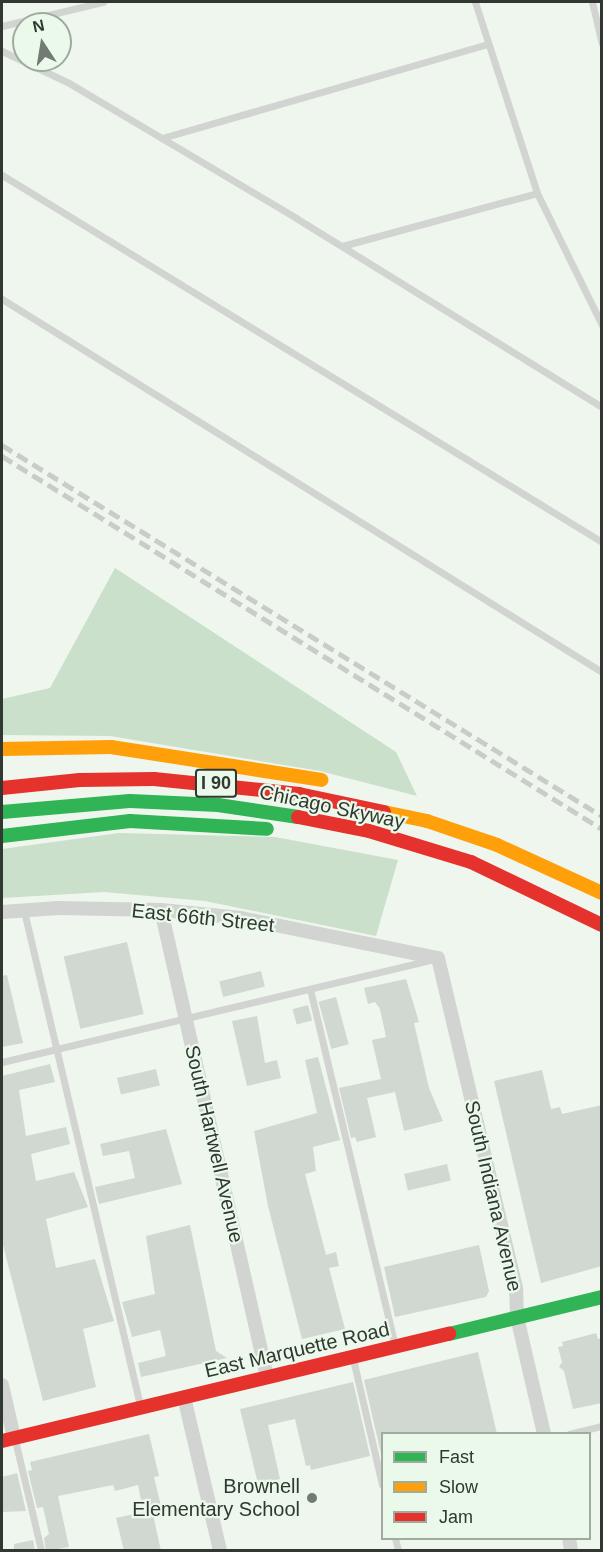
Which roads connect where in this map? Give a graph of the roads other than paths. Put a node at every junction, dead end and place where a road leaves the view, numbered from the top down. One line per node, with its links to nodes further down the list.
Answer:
1 (103, 2): 4 (lane)
2 (475, 2): 5 (lane)
3 (592, 2): 6 (lane)
4 (2, 26)
5 (489, 44): 8 (lane); 10 (lane)
6 (602, 44)
7 (2, 51): 8 (lane)
8 (162, 138): 11 (lane)
9 (2, 175): 15 (lane)
10 (537, 193): 11 (lane); 13 (lane)
11 (342, 246): 14 (lane)
12 (2, 299): 16 (lane)
13 (602, 325)
14 (602, 407)
15 (602, 542)
16 (602, 672)
17 (2, 748): 18 (main road)
18 (339, 785)
19 (2, 788): 22 (main road, Chicago Skyway / I 90)
20 (357, 790): 22 (main road)
21 (2, 812): 23 (main road, Chicago Skyway / I 90)
22 (427, 821): 25 (main road, Chicago Skyway / I 90)
23 (369, 831): 24 (main road); 29 (main road, Chicago Skyway / I 90)
24 (2, 836)
25 (602, 893)
26 (24, 910): 27 (street, East 66th Street); 28 (street, East 66th Street); 33 (lane)
27 (161, 910): 30 (street, East 66th Street); 32 (street, South Hartwell Avenue)
28 (2, 912)
29 (602, 925)
30 (438, 958): 31 (lane); 36 (street, South Indiana Avenue)
31 (310, 989): 32 (lane); 37 (lane)
32 (185, 1018): 33 (lane); 39 (street, South Hartwell Avenue)
33 (57, 1049): 34 (lane); 42 (lane)
34 (2, 1062)
35 (602, 1297): 36 (main road, East Marquette Road)
36 (517, 1317): 37 (main road, East Marquette Road); 44 (street, South Indiana Avenue)
37 (395, 1346): 38 (main road, East Marquette Road)
38 (353, 1357): 39 (main road, East Marquette Road); 47 (lane)
39 (267, 1377): 41 (main road, East Marquette Road)
40 (2, 1385): 46 (street)
41 (184, 1397): 42 (main road, East Marquette Road); 49 (street)
42 (141, 1407): 46 (main road, East Marquette Road)
43 (602, 1426): 45 (lane)
44 (544, 1432)
45 (577, 1432)
46 (8, 1439): 48 (lane)
47 (381, 1481)
48 (41, 1551)
49 (220, 1551)

